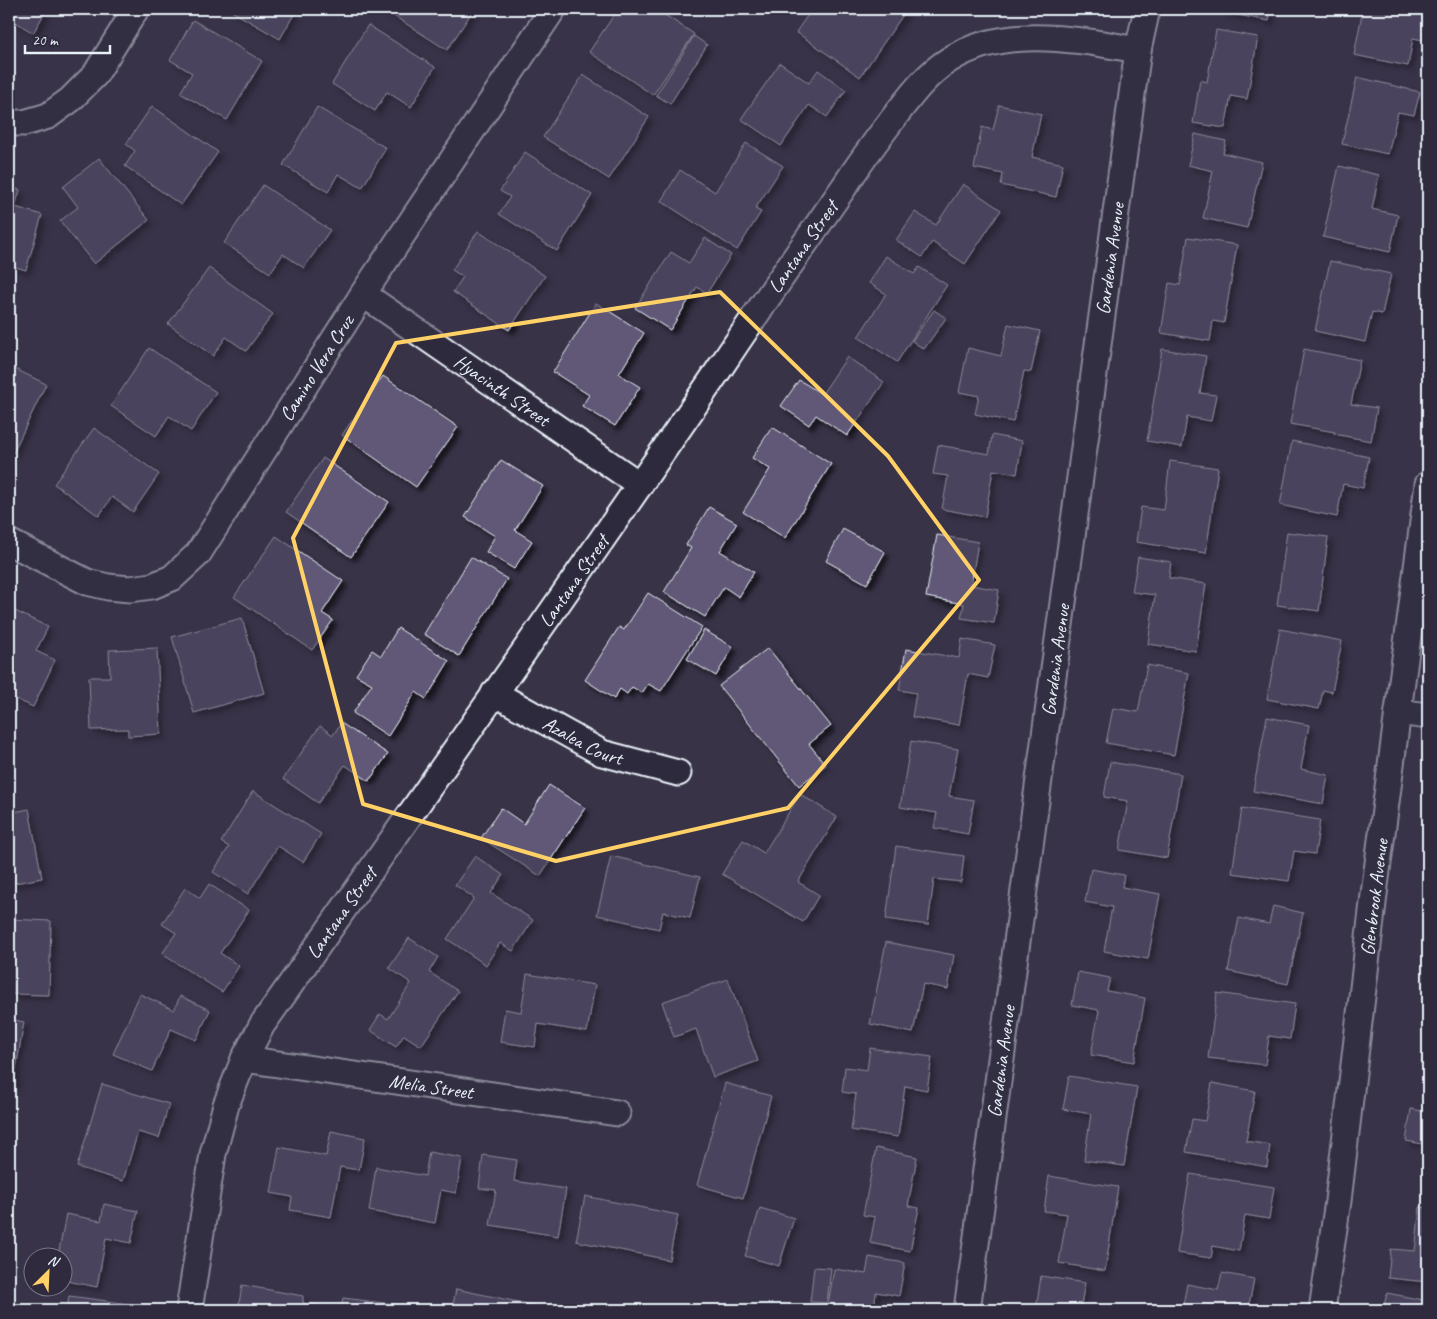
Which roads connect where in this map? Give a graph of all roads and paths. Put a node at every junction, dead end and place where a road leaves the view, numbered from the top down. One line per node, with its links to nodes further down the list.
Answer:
1 (136, 9): 5 (street)
2 (553, 9): 6 (street, Camino Vera Cruz)
3 (1146, 9): 4 (street, Gardenia Avenue)
4 (1138, 50): 8 (street, Lantana Street); 17 (street, Gardenia Avenue)
5 (9, 124)
6 (363, 294): 8 (street, Hyacinth Street); 9 (street, Camino Vera Cruz)
7 (1428, 484): 11 (street, Glenbrook Avenue)
8 (640, 486): 10 (street, Lantana Street)
9 (9, 542)
10 (494, 693): 13 (street, Azalea Court); 14 (street, Lantana Street)
11 (1398, 712): 12 (street); 18 (street, Glenbrook Avenue)
12 (1428, 716)
13 (678, 773)
14 (244, 1059): 15 (street, Melia Street); 16 (street, Lantana Street)
15 (618, 1113)
16 (188, 1310)
17 (967, 1310)
18 (1322, 1310)

